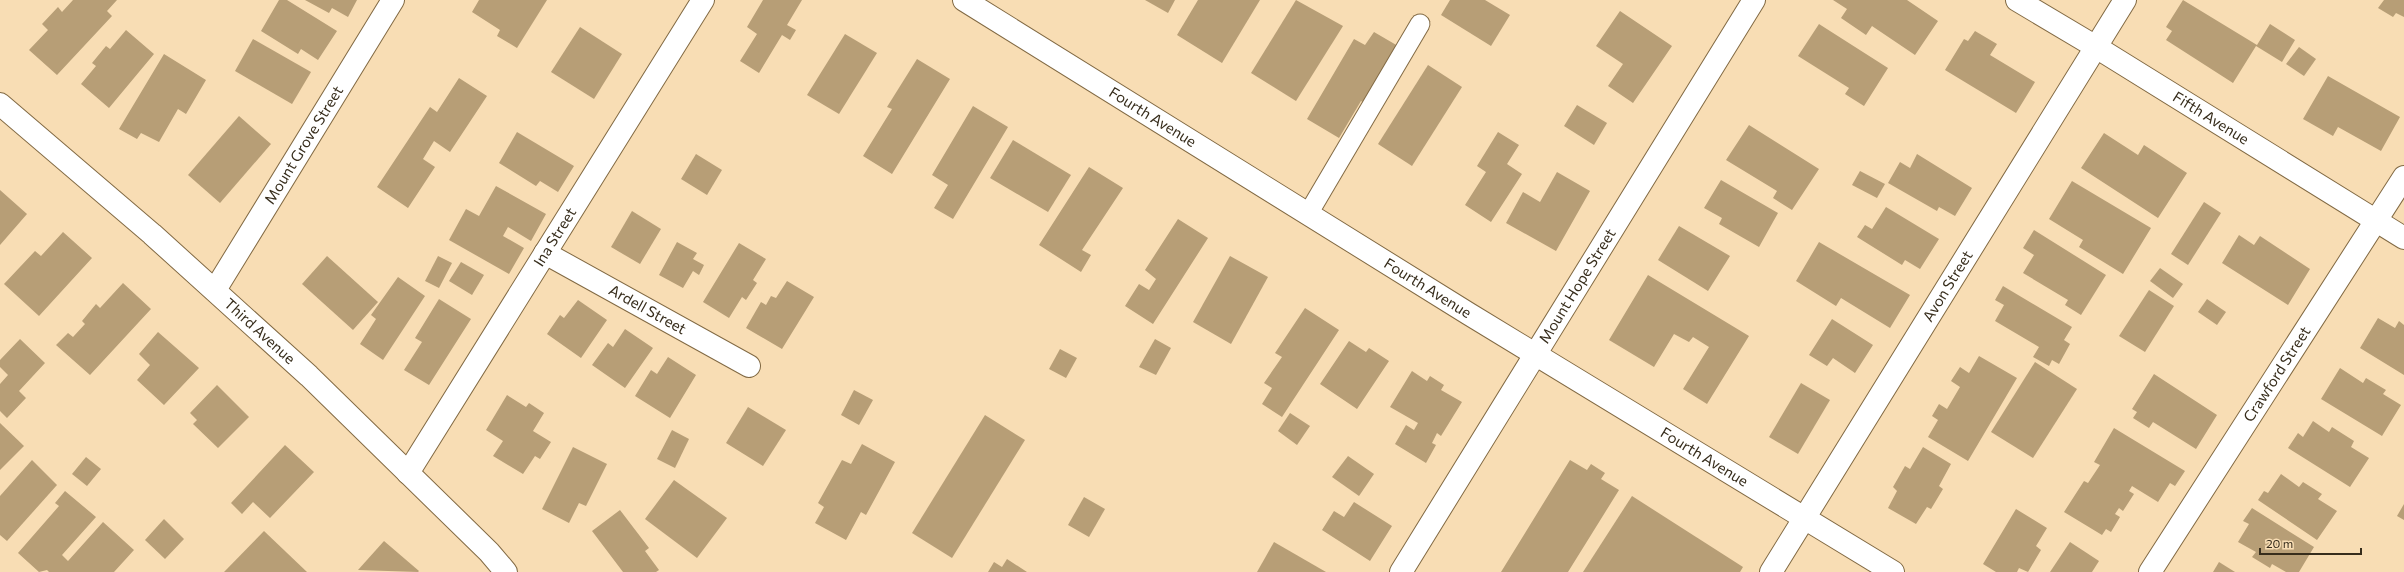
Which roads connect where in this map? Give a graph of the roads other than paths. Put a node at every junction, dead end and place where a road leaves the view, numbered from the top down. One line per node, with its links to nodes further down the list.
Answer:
1 (393, 0): 15 (street, Mount Grove Street)
2 (703, 0): 14 (street, Ina Street)
3 (964, 0): 11 (street, Fourth Avenue)
4 (1754, 0): 16 (street, Mount Hope Street)
5 (2017, 0): 8 (street, Fifth Avenue)
6 (2125, 0): 8 (street, Avon Street)
7 (1420, 24): 11 (lane)
8 (2096, 47): 12 (street, Fifth Avenue); 19 (street, Avon Street)
9 (0, 104): 15 (street, Third Avenue)
10 (2404, 177): 12 (street, Crawford Street)
11 (1308, 214): 16 (street, Fourth Avenue)
12 (2376, 221): 13 (street, Fifth Avenue); 24 (street, Crawford Street)
13 (2404, 238)
14 (545, 253): 17 (street, Ardell Street); 18 (street, Ina Street)
15 (215, 290): 18 (street, Third Avenue)
16 (1535, 354): 19 (street, Fourth Avenue); 21 (street, Mount Hope Street)
17 (749, 366)
18 (408, 474): 20 (street, Third Avenue)
19 (1804, 518): 22 (street, Avon Street); 23 (street, Fourth Avenue)
20 (506, 572)
21 (1401, 572)
22 (1771, 572)
23 (1894, 572)
24 (2150, 572)

